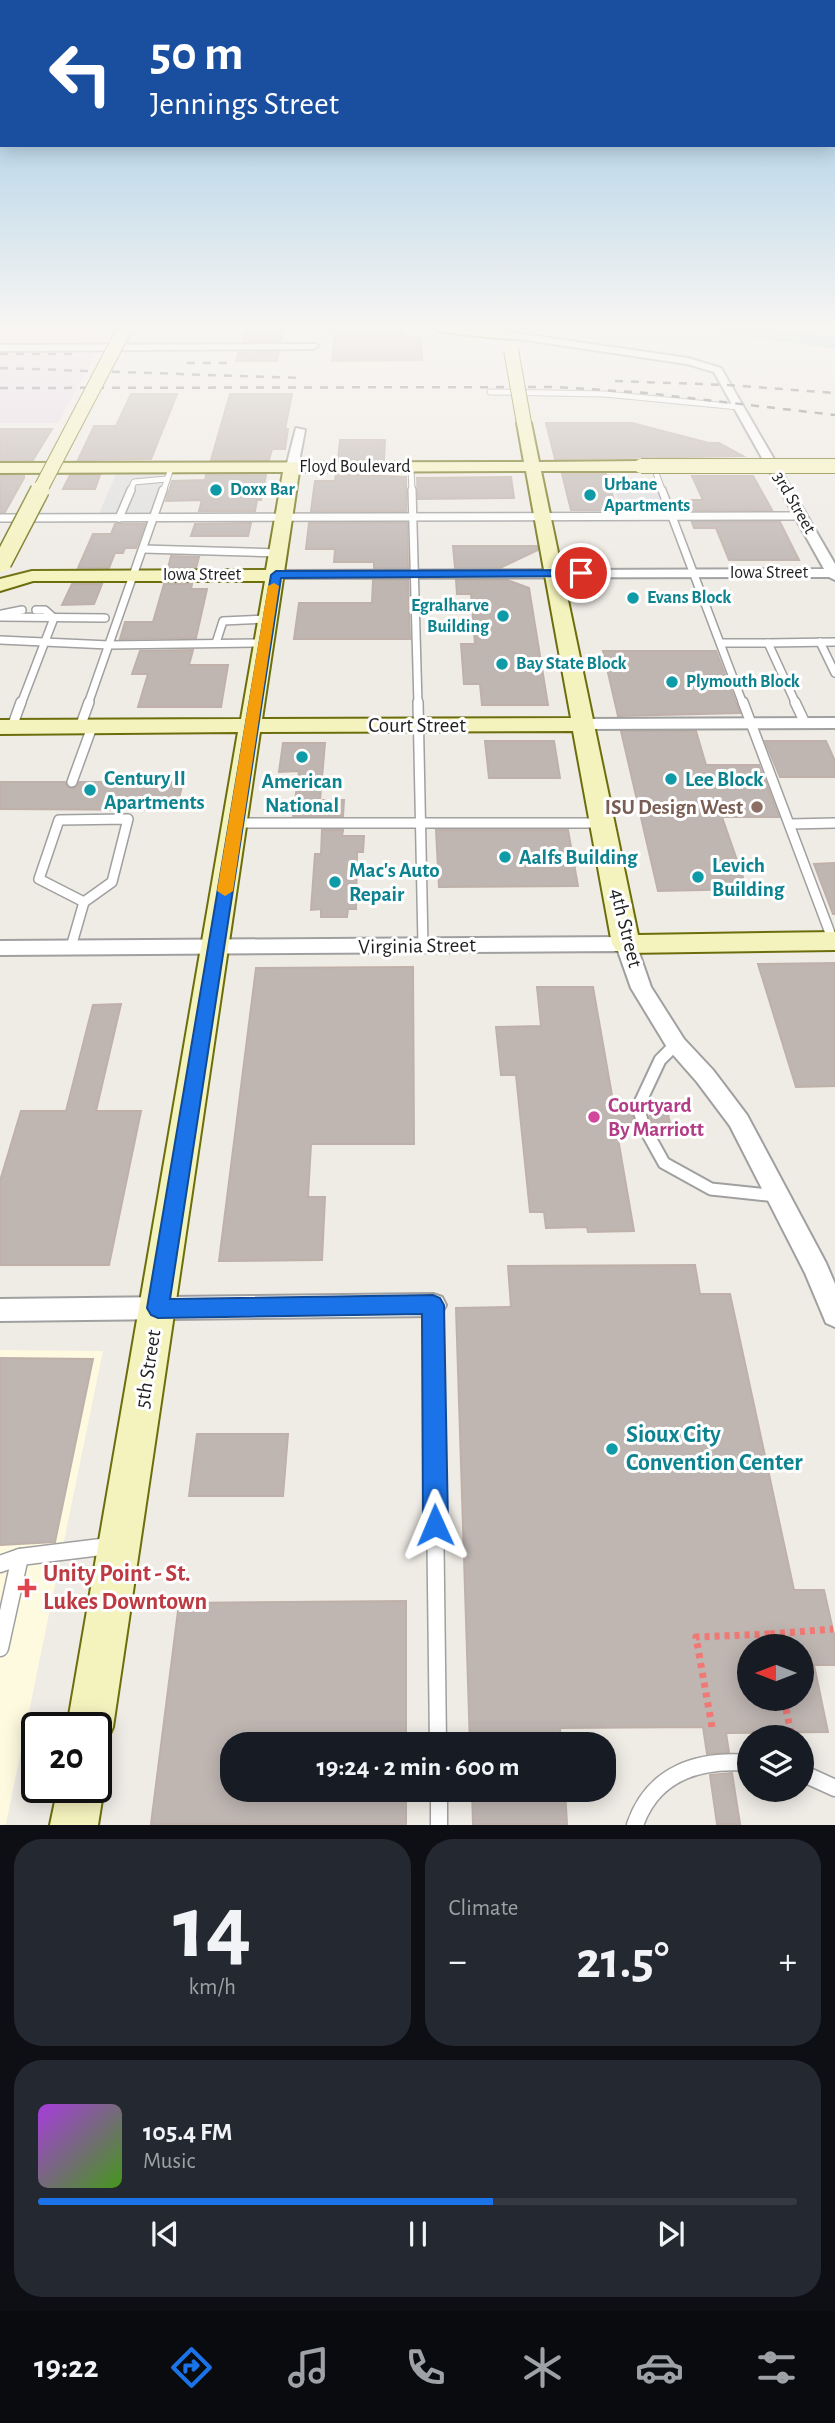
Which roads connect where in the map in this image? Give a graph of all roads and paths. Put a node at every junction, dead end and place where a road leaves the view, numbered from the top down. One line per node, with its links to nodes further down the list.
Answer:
1 (80, 413): 22 (main road, bridge)
2 (522, 413): 5 (main road, 4th Street, bridge)
3 (743, 413): 14 (street, 3rd Street)
4 (300, 430): 7 (street, 5th Street)
5 (531, 460): 9 (main road, Floyd Boulevard); 10 (main road, Floyd Boulevard); 13 (main road, 4th Street)
6 (835, 466): 10 (main road, Floyd Boulevard, bridge)
7 (292, 467): 9 (main road, Floyd Boulevard); 11 (main road, Floyd Boulevard); 15 (main road, 5th Street)
8 (0, 468): 11 (main road, Floyd Boulevard)
9 (411, 468): 16 (lane)
10 (648, 470): 12 (lane)
11 (169, 474): 18 (lane); 19 (lane)
12 (673, 515): 13 (lane); 14 (lane); 24 (lane)
13 (543, 516): 16 (lane); 23 (main road, 4th Street)
14 (801, 516): 26 (street, 3rd Street)
15 (284, 517): 16 (lane); 19 (lane); 21 (main road, 5th Street)
16 (414, 517): 25 (lane)
17 (0, 518): 18 (lane)
18 (119, 518): 19 (lane)
19 (153, 518): 20 (lane)
20 (143, 549): 21 (lane); 27 (lane)
21 (279, 553): 28 (main road, 5th Street)
22 (1, 565): 29 (main road, Iowa Street)
23 (553, 573): 24 (street, Iowa Street); 25 (street, Iowa Street); 50 (main road, 4th Street)
24 (693, 573): 26 (street, Iowa Street); 43 (lane)
25 (416, 574): 28 (street, Iowa Street); 52 (lane)
26 (834, 574)
27 (134, 575): 28 (main road, Iowa Street); 29 (main road, Iowa Street); 45 (lane)
28 (276, 575): 36 (main road, 5th Street)
29 (32, 576): 30 (main road, Iowa Street)
30 (0, 585)
31 (22, 610): 33 (lane)
32 (36, 610): 34 (lane)
33 (0, 616): 34 (lane)
34 (54, 618): 35 (lane); 38 (lane)
35 (105, 618)
36 (267, 619): 41 (lane); 42 (main road, 5th Street)
37 (0, 640): 38 (lane)
38 (45, 641): 45 (lane); 53 (lane)
39 (820, 642): 40 (lane); 44 (lane); 46 (lane)
40 (835, 642)
41 (216, 643): 42 (lane); 45 (lane)
42 (264, 643): 51 (main road, 5th Street)
43 (721, 643): 44 (lane); 47 (lane)
44 (768, 643): 48 (lane)
45 (109, 645): 54 (lane)
46 (835, 673)
47 (752, 723): 48 (street, Court Street); 50 (street, Court Street); 62 (lane)
48 (805, 723): 49 (street, Court Street)
49 (835, 723)
50 (583, 724): 52 (main road, Court Street); 59 (main road, 4th Street)
51 (251, 725): 52 (main road, Court Street); 54 (main road, Court Street); 61 (main road, 5th Street)
52 (418, 725): 58 (lane)
53 (6, 727): 54 (main road, Court Street)
54 (86, 727): 55 (lane)
55 (72, 782)
56 (63, 809): 57 (lane)
57 (59, 820): 63 (lane); 63 (lane)
58 (421, 822): 59 (lane); 61 (lane); 67 (lane)
59 (602, 823): 65 (main road, 4th Street)
60 (835, 823): 62 (lane)
61 (235, 824): 66 (main road, 5th Street)
62 (790, 824): 64 (lane)
63 (84, 902): 68 (lane)
64 (834, 941): 65 (main road, Virginia Street)
65 (626, 944): 67 (street, Virginia Street); 70 (street, 4th Street)
66 (216, 946): 67 (street, Virginia Street); 68 (street, Virginia Street); 73 (main road, 5th Street)
67 (423, 946)
68 (71, 947): 69 (street, Virginia Street)
69 (0, 948)
70 (676, 1044): 71 (street, 4th Street); 71 (lane)
71 (777, 1196): 75 (street, 4th Street)
72 (433, 1305): 73 (street); 85 (lane)
73 (158, 1308): 74 (street); 76 (main road, 5th Street)
74 (0, 1310)
75 (835, 1315)
76 (120, 1545): 77 (lane); 83 (main road, 5th Street)
77 (20, 1557): 78 (lane); 82 (lane)
78 (0, 1564)
79 (833, 1629): 80 (path)
80 (770, 1634)
81 (737, 1635): 84 (path)
82 (0, 1648)
83 (92, 1712)
84 (712, 1727)
85 (438, 1732)
86 (737, 1764): 93 (lane)
87 (814, 1778): 88 (lane)
88 (835, 1788)
89 (439, 1802): 92 (lane)
90 (77, 1803): 91 (main road)
91 (74, 1825)
92 (439, 1825)
93 (635, 1825)

